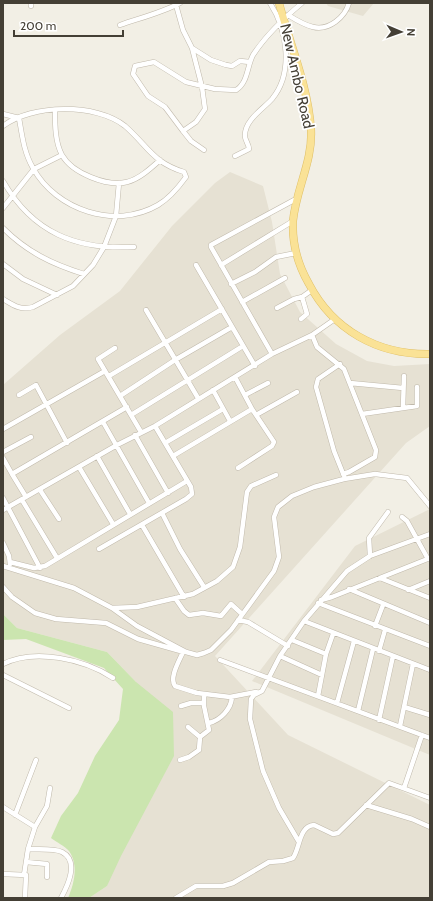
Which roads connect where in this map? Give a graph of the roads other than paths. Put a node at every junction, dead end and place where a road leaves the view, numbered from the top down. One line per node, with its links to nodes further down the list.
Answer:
1 (270, 3): 6 (street)
2 (279, 3): 6 (main road, New Ambo Road)
3 (302, 3): 6 (street)
4 (349, 3): 6 (street)
5 (178, 4): 7 (street); 8 (street)
6 (284, 19): 9 (street); 18 (street); 24 (main road, New Ambo Road)
7 (120, 25)
8 (192, 48): 9 (street); 10 (street)
9 (250, 62): 10 (street)
10 (202, 87): 15 (street); 15 (street)
11 (55, 110): 13 (street); 17 (street); 19 (street)
12 (3, 114): 13 (street)
13 (19, 118): 14 (street); 20 (street)
14 (3, 126)
15 (183, 131): 16 (street)
16 (204, 150)
17 (62, 155): 20 (street); 22 (street)
18 (235, 156)
19 (160, 160): 22 (street); 26 (street)
20 (34, 170): 23 (street); 26 (street)
21 (3, 181): 23 (street)
22 (119, 183): 26 (street)
23 (12, 195): 25 (street); 30 (street)
24 (296, 199): 27 (main road, New Ambo Road); 34 (street)
25 (3, 208)
26 (116, 216): 30 (street)
27 (293, 221): 31 (main road, New Ambo Road); 34 (street)
28 (3, 228): 35 (street)
29 (134, 246): 30 (street)
30 (104, 248): 35 (street)
31 (296, 252): 37 (street); 38 (main road, New Ambo Road)
32 (3, 264): 39 (street)
33 (196, 265): 44 (street)
34 (221, 265): 37 (street)
35 (84, 274): 39 (street)
36 (284, 278): 42 (street)
37 (231, 284): 42 (street)
38 (312, 290): 40 (street); 47 (main road, New Ambo Road)
39 (57, 294): 41 (street)
40 (302, 297): 43 (street); 46 (street)
41 (3, 299)
42 (242, 302): 53 (street)
43 (277, 308)
44 (222, 309): 48 (street); 50 (street)
45 (146, 310): 50 (street)
46 (301, 319)
47 (335, 319): 49 (street); 54 (main road, New Ambo Road)
48 (232, 327): 51 (street); 55 (street)
49 (312, 335): 53 (street); 56 (street)
50 (164, 342): 55 (street); 59 (street)
51 (243, 346): 57 (street); 62 (street)
52 (115, 348): 58 (street)
53 (272, 354): 57 (street)
54 (430, 354)
55 (175, 360): 62 (street); 71 (street)
56 (340, 364): 64 (street); 99 (street)
57 (255, 366): 61 (street)
58 (105, 371): 59 (street); 73 (street)
59 (109, 376): 71 (street)
60 (404, 376): 66 (street)
61 (235, 377): 67 (street); 70 (street)
62 (186, 380): 72 (street); 78 (street)
63 (268, 383): 70 (street)
64 (350, 383): 66 (street); 79 (street)
65 (417, 387): 75 (street)
66 (403, 388): 75 (street)
67 (213, 390): 72 (street); 76 (street)
68 (297, 392): 80 (street)
69 (19, 395): 73 (street)
70 (245, 395): 77 (street)
71 (120, 396): 74 (street)
72 (198, 398): 83 (street)
73 (46, 403): 84 (street); 88 (street)
74 (127, 407): 78 (street); 82 (street)
75 (403, 407): 79 (street)
76 (223, 409): 81 (street); 89 (street)
77 (252, 409): 80 (street); 81 (street)
78 (131, 414): 85 (street)
79 (362, 414): 99 (street)
80 (256, 415): 96 (street)
81 (230, 421): 93 (street)
82 (103, 422): 88 (street); 90 (street)
83 (155, 426): 85 (street); 89 (street)
84 (3, 429)
85 (141, 432): 86 (street)
86 (135, 435): 90 (street); 102 (street)
87 (31, 437): 91 (street)
88 (67, 443): 97 (street)
89 (165, 443): 93 (street)
90 (117, 445): 92 (street); 105 (street)
91 (3, 452)
92 (97, 456): 95 (street); 111 (street)
93 (173, 456): 100 (street)
94 (3, 458): 97 (street)
95 (79, 467): 101 (street); 114 (street)
96 (238, 468)
97 (12, 474): 104 (street)
98 (276, 475): 130 (street)
99 (344, 476): 106 (street); 139 (street)
100 (187, 481): 102 (street); 110 (street)
101 (40, 490): 104 (street); 113 (street)
102 (168, 492): 105 (street)
103 (3, 498): 107 (street)
104 (24, 498): 107 (street); 121 (street)
105 (149, 503): 111 (street)
106 (430, 506)
107 (8, 507): 108 (street); 126 (street)
108 (3, 510)
109 (388, 512): 120 (street)
110 (162, 513): 115 (street); 130 (street)
111 (130, 514): 114 (street)
112 (402, 518): 117 (street)
113 (59, 519)
114 (113, 524): 121 (street)
115 (142, 525): 119 (street); 133 (street)
116 (430, 534): 117 (street)
117 (416, 538): 120 (street); 122 (street)
118 (3, 543): 123 (street)
119 (99, 549)
120 (370, 556): 136 (street)
121 (57, 558): 126 (street)
122 (429, 558): 127 (street)
123 (10, 562): 125 (street); 126 (street)
124 (3, 566): 125 (street)
125 (9, 568): 138 (street)
126 (40, 568)
127 (380, 578): 131 (street); 132 (street)
128 (430, 581): 132 (street)
129 (3, 587): 152 (street)
130 (204, 588): 133 (street)
131 (349, 589): 136 (street); 137 (street)
132 (408, 590): 135 (street)
133 (184, 596): 134 (street)
134 (175, 598): 138 (street); 139 (street)
135 (430, 598)
136 (320, 602): 141 (street); 143 (street)
137 (383, 604): 142 (street); 143 (street)
138 (112, 608): 152 (street)
139 (242, 614): 140 (street)
140 (238, 620): 148 (street); 152 (street)
141 (304, 622): 145 (street); 146 (street)
142 (430, 623)
143 (375, 626): 144 (street)
144 (385, 630): 149 (street); 151 (street)
145 (333, 634): 147 (street); 153 (street)
146 (292, 640): 148 (street); 153 (street)
147 (354, 641): 150 (street); 169 (street)
148 (288, 646): 154 (street)
149 (430, 646)
150 (373, 649): 151 (street); 173 (street)
151 (379, 651): 155 (street)
152 (184, 652): 165 (street)
153 (326, 654): 161 (street)
154 (280, 656): 161 (street); 163 (street)
155 (393, 656): 158 (street); 175 (street)
156 (220, 660): 163 (street)
157 (3, 664): 162 (street)
158 (413, 664): 159 (street); 171 (street)
159 (430, 670)
160 (3, 675): 172 (street)
161 (322, 675): 166 (street)
162 (113, 678)
163 (268, 678): 164 (street); 166 (street)
164 (262, 691): 167 (street); 192 (street)
165 (204, 694): 167 (street); 168 (street)
166 (318, 696): 169 (street)
167 (232, 697): 176 (street)
168 (204, 703): 170 (street); 176 (street)
169 (337, 703): 173 (street)
170 (180, 706)
171 (404, 707): 174 (street); 177 (street)
172 (69, 708)
173 (358, 711): 175 (street)
174 (430, 715)
175 (379, 720): 177 (street)
176 (209, 724): 180 (street)
177 (400, 726): 179 (street)
178 (188, 727): 180 (street)
179 (422, 735): 181 (street); 185 (street)
180 (200, 737): 183 (street)
181 (430, 738)
182 (36, 760): 189 (street)
183 (180, 760)
184 (50, 788): 190 (street)
185 (404, 788): 186 (street); 187 (street)
186 (430, 798)
187 (366, 805): 191 (street); 192 (street)
188 (3, 807): 189 (street)
189 (16, 815): 190 (street)
190 (35, 827): 193 (street)
191 (430, 827)
192 (299, 842): 200 (street)
193 (28, 849): 194 (street); 199 (street)
194 (26, 862): 196 (street); 197 (street)
195 (3, 874): 196 (street)
196 (24, 875): 198 (street)
197 (47, 877)
198 (25, 898)
199 (61, 898)
200 (176, 898)

